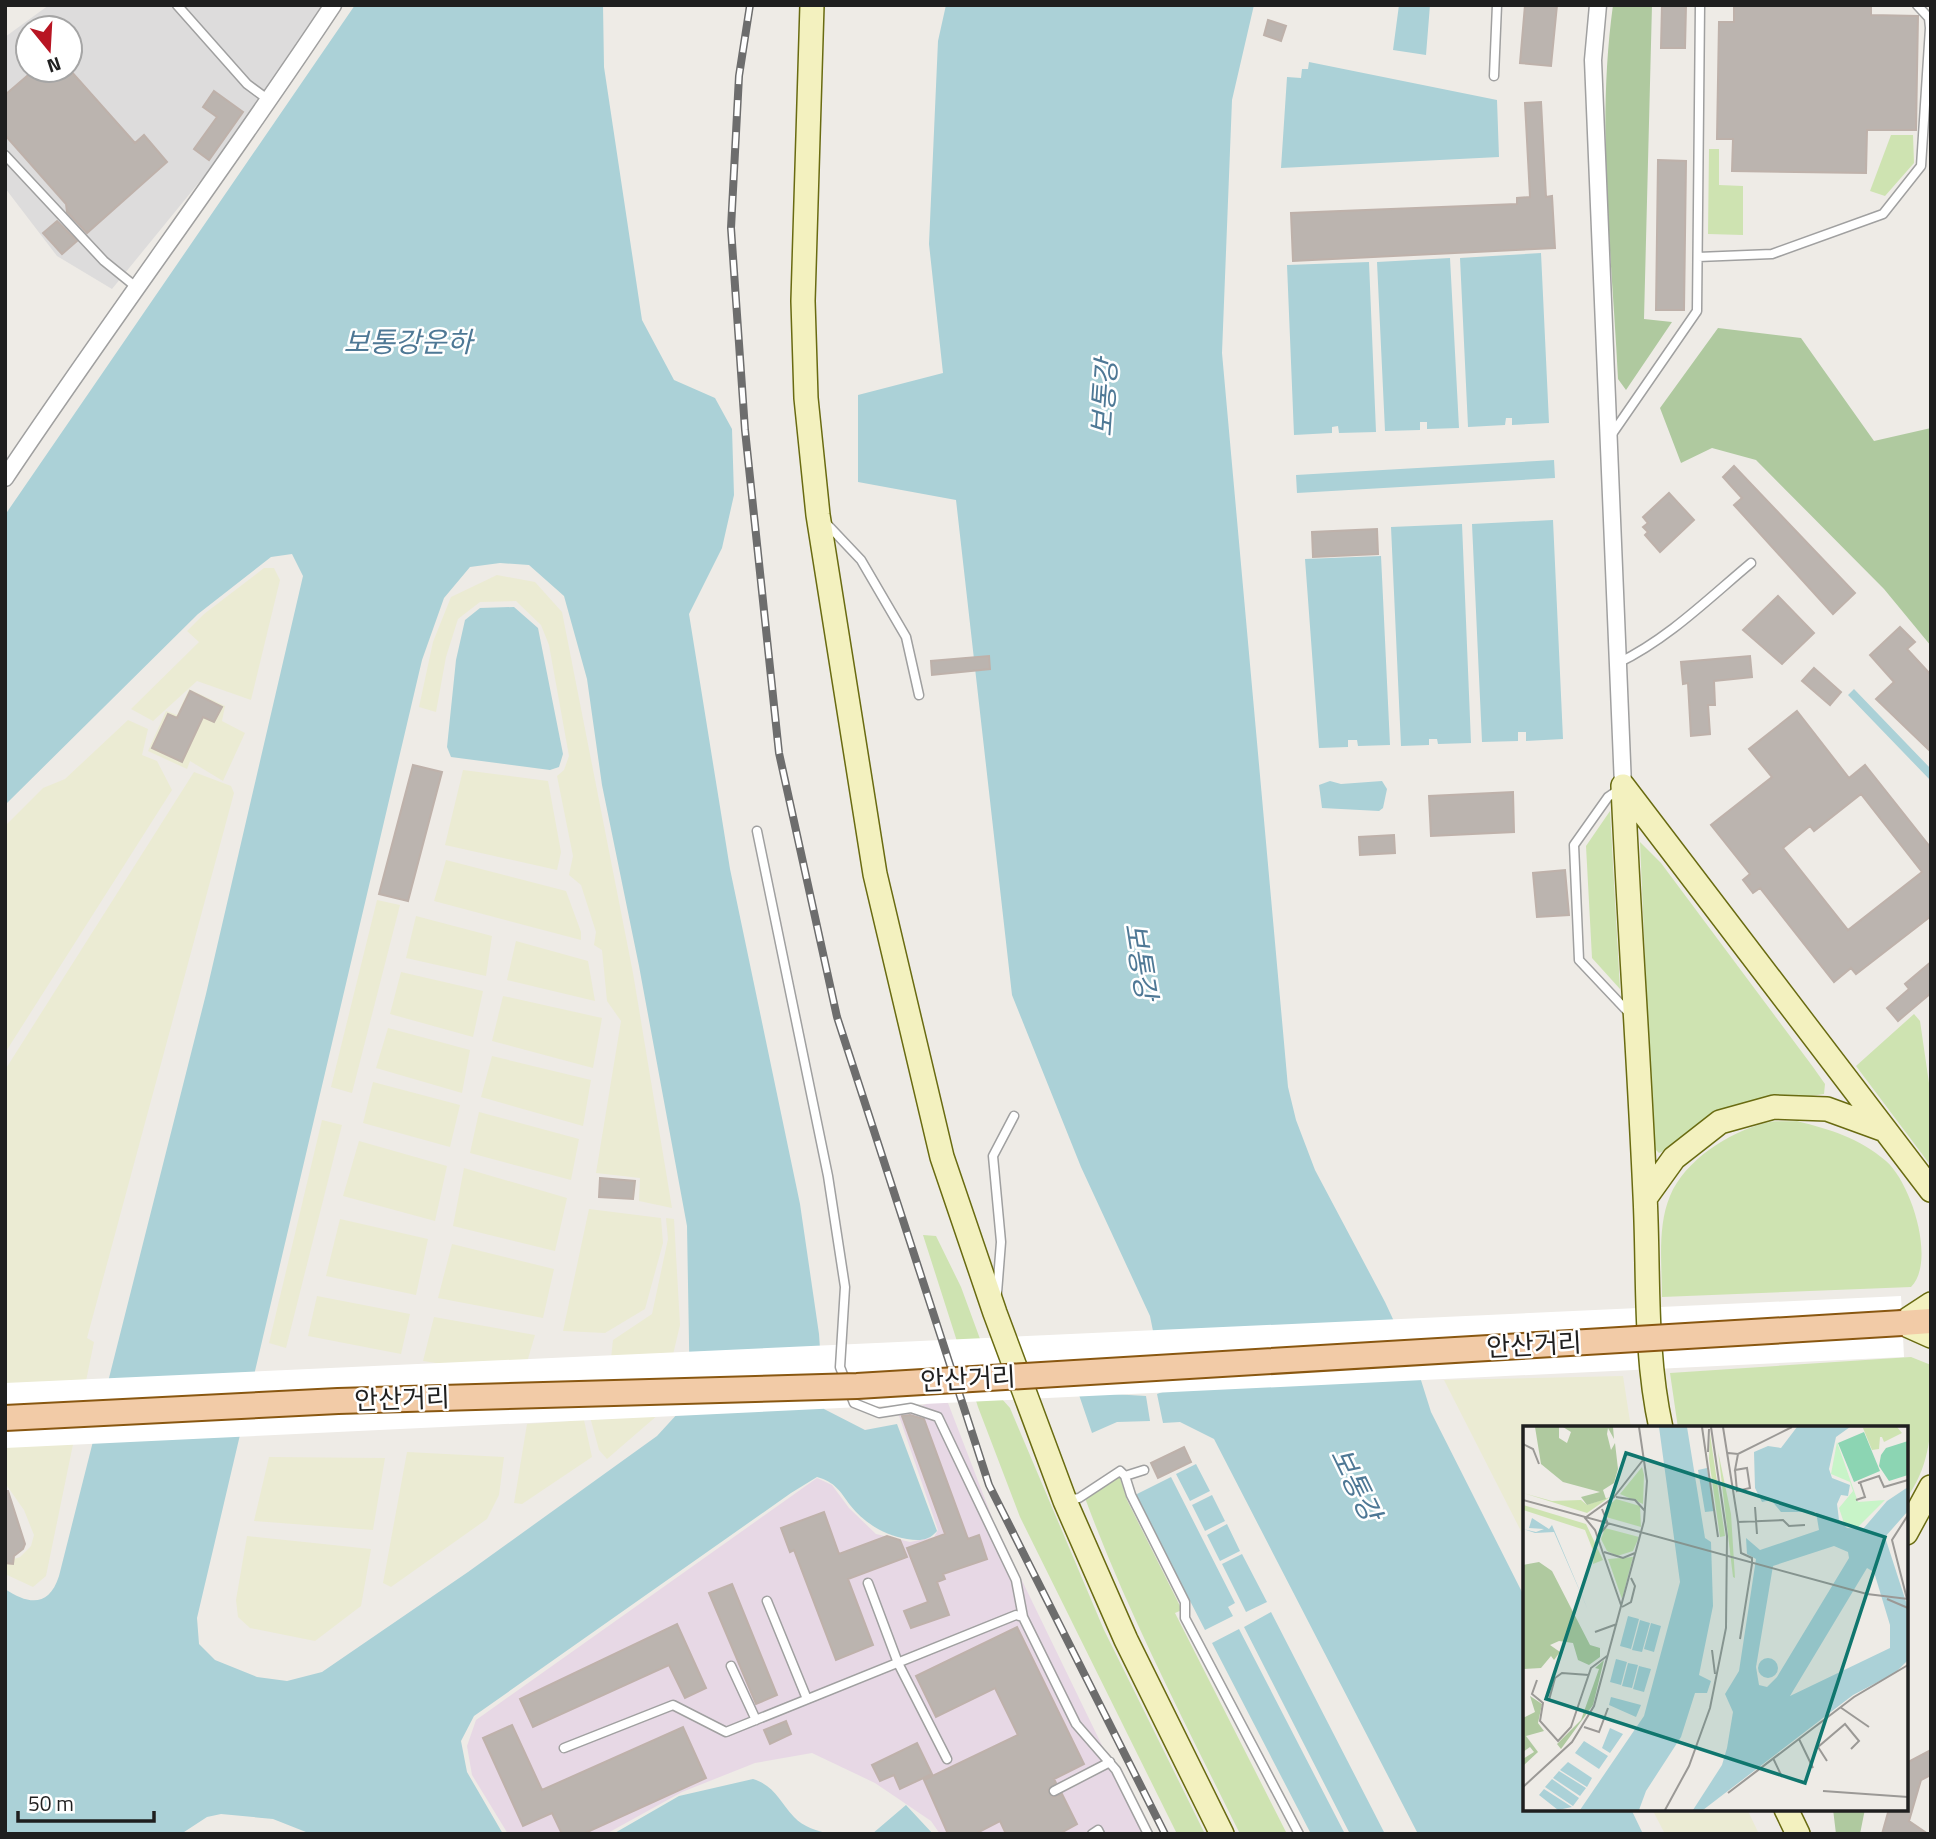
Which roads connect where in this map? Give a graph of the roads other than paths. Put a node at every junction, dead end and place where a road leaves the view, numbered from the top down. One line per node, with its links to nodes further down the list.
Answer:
1 (177, 5): 9 (lane)
2 (334, 5): 9 (street)
3 (812, 5): 16 (main road)
4 (1497, 5): 8 (lane)
5 (1598, 5): 13 (street)
6 (1700, 5): 11 (lane)
7 (1917, 5): 11 (lane)
8 (1494, 76)
9 (270, 101): 12 (street)
10 (5, 155): 12 (lane)
11 (1698, 257): 13 (lane)
12 (136, 287): 14 (street)
13 (1609, 439): 18 (street)
14 (11, 458): 15 (street)
15 (5, 478)
16 (818, 515): 19 (lane); 28 (main road)
17 (1751, 563): 18 (lane)
18 (1618, 663): 20 (street)
19 (919, 695)
20 (1623, 786): 22 (main road); 22 (lane); 24 (main road)
21 (757, 831): 41 (lane)
22 (1634, 1017): 26 (main road)
23 (1014, 1116): 28 (lane)
24 (1882, 1129): 25 (main road); 26 (main road)
25 (1930, 1191)
26 (1646, 1198): 33 (main road)
27 (1931, 1304): 30 (main road)
28 (995, 1313): 37 (main road)
29 (1931, 1321): 30 (main road, 안산거리)
30 (1902, 1323): 31 (main road); 32 (main road, 안산거리, bridge)
31 (1931, 1336)
32 (5, 1418)
33 (1661, 1426)
34 (1144, 1470): 35 (lane)
35 (1125, 1476): 37 (lane); 56 (lane)
36 (1931, 1487): 38 (main road)
37 (1065, 1501): 55 (main road)
38 (1909, 1522)
39 (869, 1583): 42 (lane)
40 (767, 1601): 44 (lane)
41 (1023, 1617): 42 (lane); 48 (lane)
42 (898, 1663): 44 (lane); 47 (lane)
43 (731, 1666): 45 (lane)
44 (807, 1699): 45 (lane)
45 (756, 1720): 46 (lane)
46 (564, 1748)
47 (947, 1759)
48 (1110, 1762): 49 (lane); 54 (lane)
49 (1054, 1791)
50 (1787, 1811): 57 (main road)
51 (1806, 1811): 57 (main road)
52 (1092, 1834): 53 (lane)
53 (1100, 1834)
54 (1148, 1834)
55 (1222, 1834)
56 (1299, 1834)
57 (1800, 1834)

